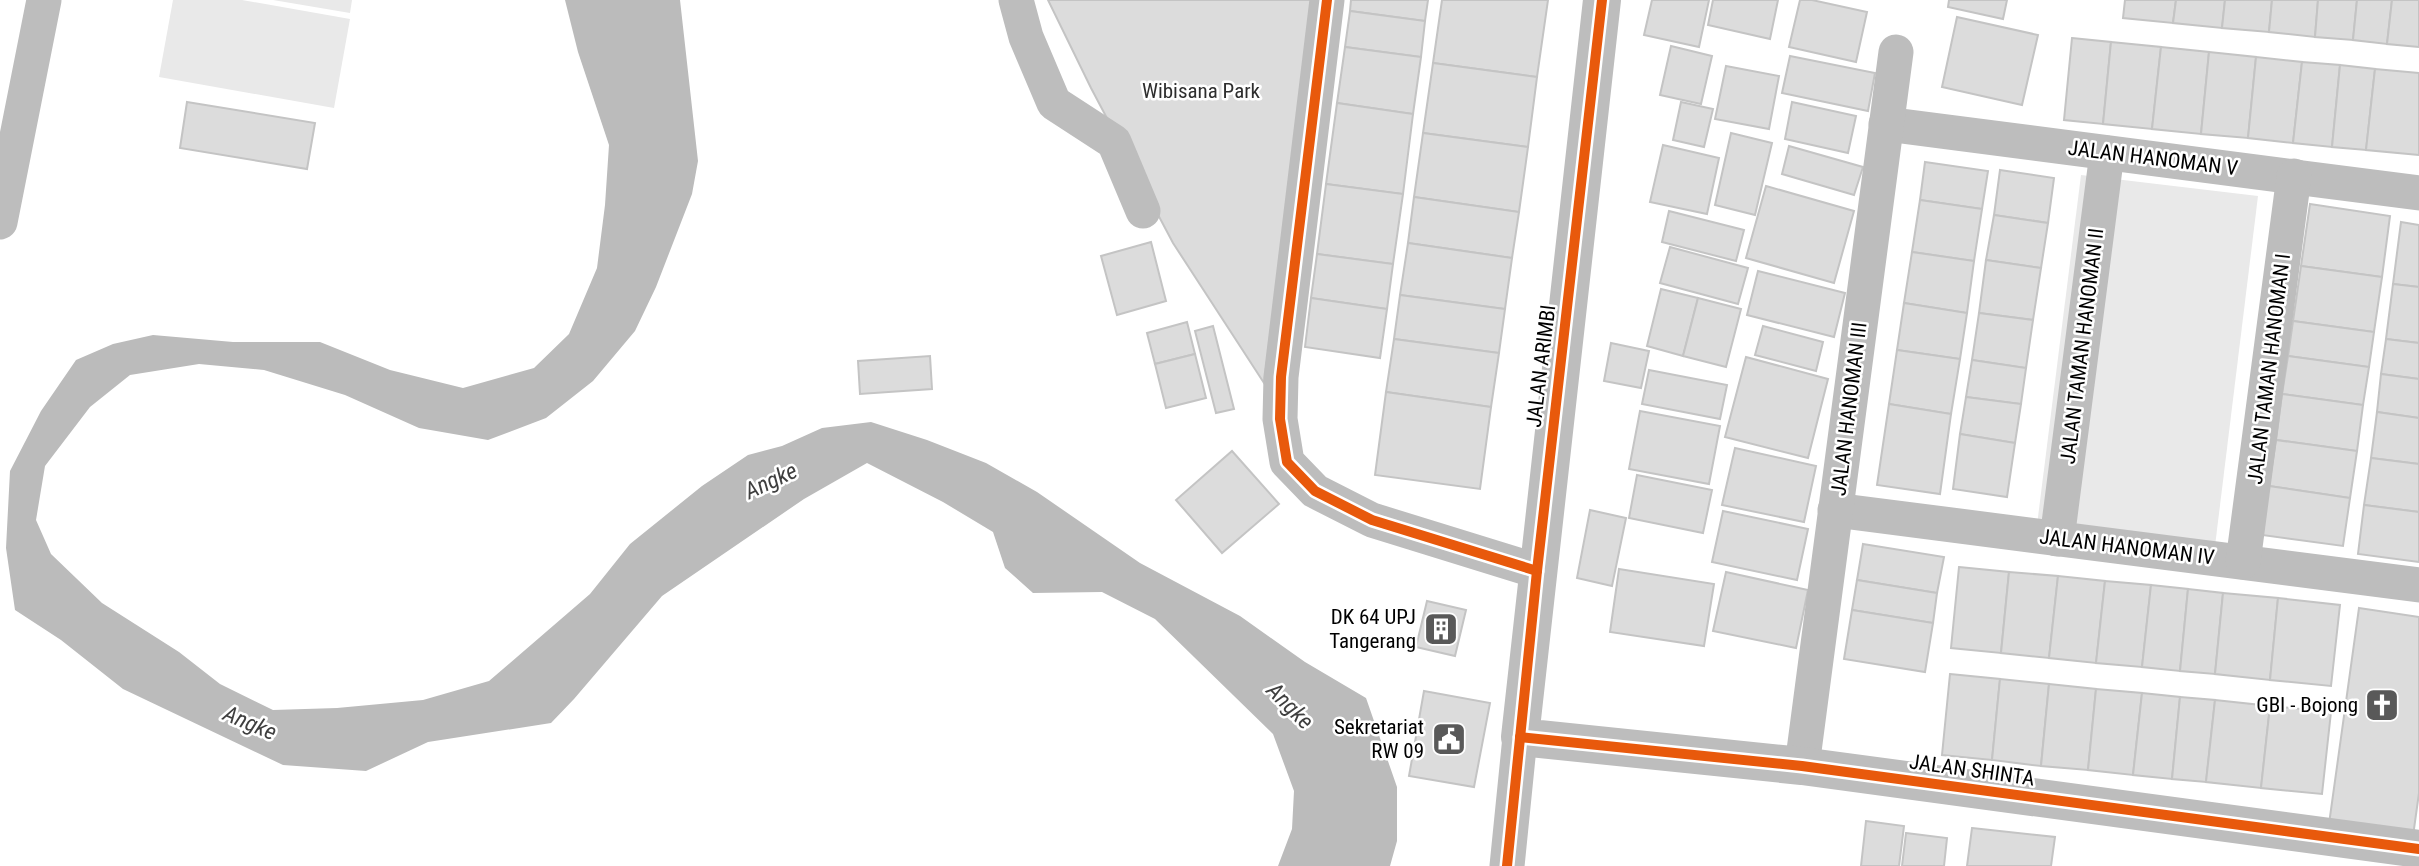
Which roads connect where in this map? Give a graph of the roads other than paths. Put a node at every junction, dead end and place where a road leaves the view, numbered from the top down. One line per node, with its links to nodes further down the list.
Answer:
1 (44, 0): 11 (street)
2 (1016, 0): 10 (street)
3 (1327, 0): 15 (street)
4 (1602, 0): 15 (street, JALAN ARIMBI)
5 (1896, 52): 6 (street, JALAN HANOMAN III)
6 (1886, 124): 7 (street, JALAN HANOMAN V); 12 (street, JALAN HANOMAN III)
7 (2108, 153): 8 (street, JALAN HANOMAN V); 13 (street, JALAN TAMAN HANOMAN II)
8 (2294, 176): 9 (street, JALAN HANOMAN V); 14 (street, JALAN TAMAN HANOMAN I)
9 (2419, 193)
10 (1143, 211)
11 (0, 222)
12 (1835, 510): 13 (street, JALAN HANOMAN IV); 18 (street, JALAN HANOMAN III)
13 (2057, 539): 14 (street, JALAN HANOMAN IV)
14 (2244, 562): 16 (street, JALAN HANOMAN IV)
15 (1537, 571): 17 (street, JALAN ARIMBI)
16 (2419, 585)
17 (1520, 737): 18 (street, JALAN SHINTA); 20 (street)
18 (1802, 766): 19 (street, JALAN SHINTA)
19 (2419, 849)
20 (1507, 866)

